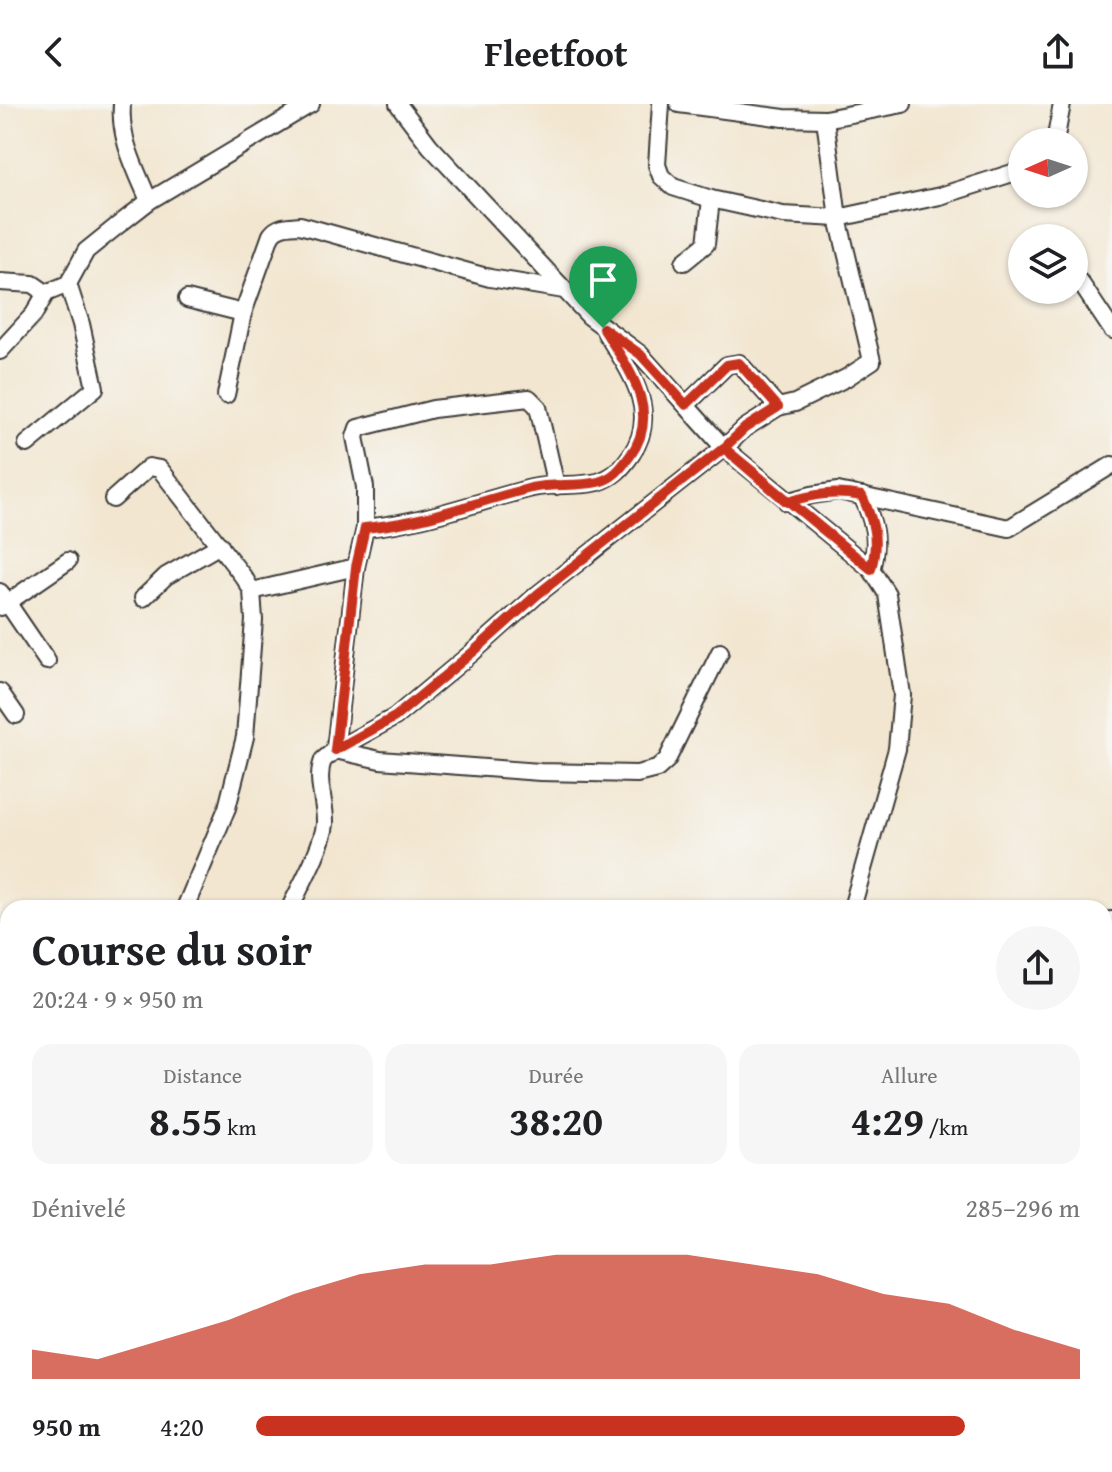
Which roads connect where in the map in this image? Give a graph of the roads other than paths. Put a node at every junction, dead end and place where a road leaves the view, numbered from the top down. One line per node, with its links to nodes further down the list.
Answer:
1 (122, 104): 12 (street)
2 (311, 104): 12 (street)
3 (398, 104): 17 (street)
4 (661, 104): 11 (street)
5 (679, 104): 8 (street)
6 (903, 104): 8 (street)
7 (1062, 104): 9 (street)
8 (825, 119): 13 (street)
9 (1058, 128)
10 (1008, 174): 13 (street)
11 (711, 199): 13 (street); 14 (street)
12 (149, 201): 16 (street)
13 (838, 218): 27 (street)
14 (684, 262)
15 (0, 282): 18 (street)
16 (68, 284): 18 (street); 28 (street)
17 (564, 290): 21 (street); 22 (street)
18 (46, 293): 24 (street)
19 (1088, 294): 23 (street)
20 (187, 299): 21 (street)
21 (243, 313): 25 (street)
22 (603, 328): 26 (street); 31 (street)
23 (1112, 330)
24 (0, 351)
25 (226, 395)
26 (686, 405): 27 (street); 29 (street)
27 (778, 407): 29 (street)
28 (27, 444)
29 (724, 448): 34 (street); 47 (street)
30 (1112, 465): 32 (street)
31 (556, 486): 35 (street); 35 (street)
32 (862, 496): 34 (street); 39 (street)
33 (113, 499): 36 (street)
34 (787, 502): 39 (street)
35 (365, 528): 38 (street)
36 (220, 545): 40 (street); 41 (street)
37 (68, 561): 42 (street)
38 (356, 567): 40 (street); 47 (street)
39 (871, 569): 50 (street)
40 (252, 591): 48 (street)
41 (143, 598)
42 (2, 601): 44 (street)
43 (720, 652): 47 (street)
44 (47, 661)
45 (0, 692): 46 (street)
46 (16, 715)
47 (335, 750): 49 (street)
48 (188, 900)
49 (294, 900)
50 (854, 900)

